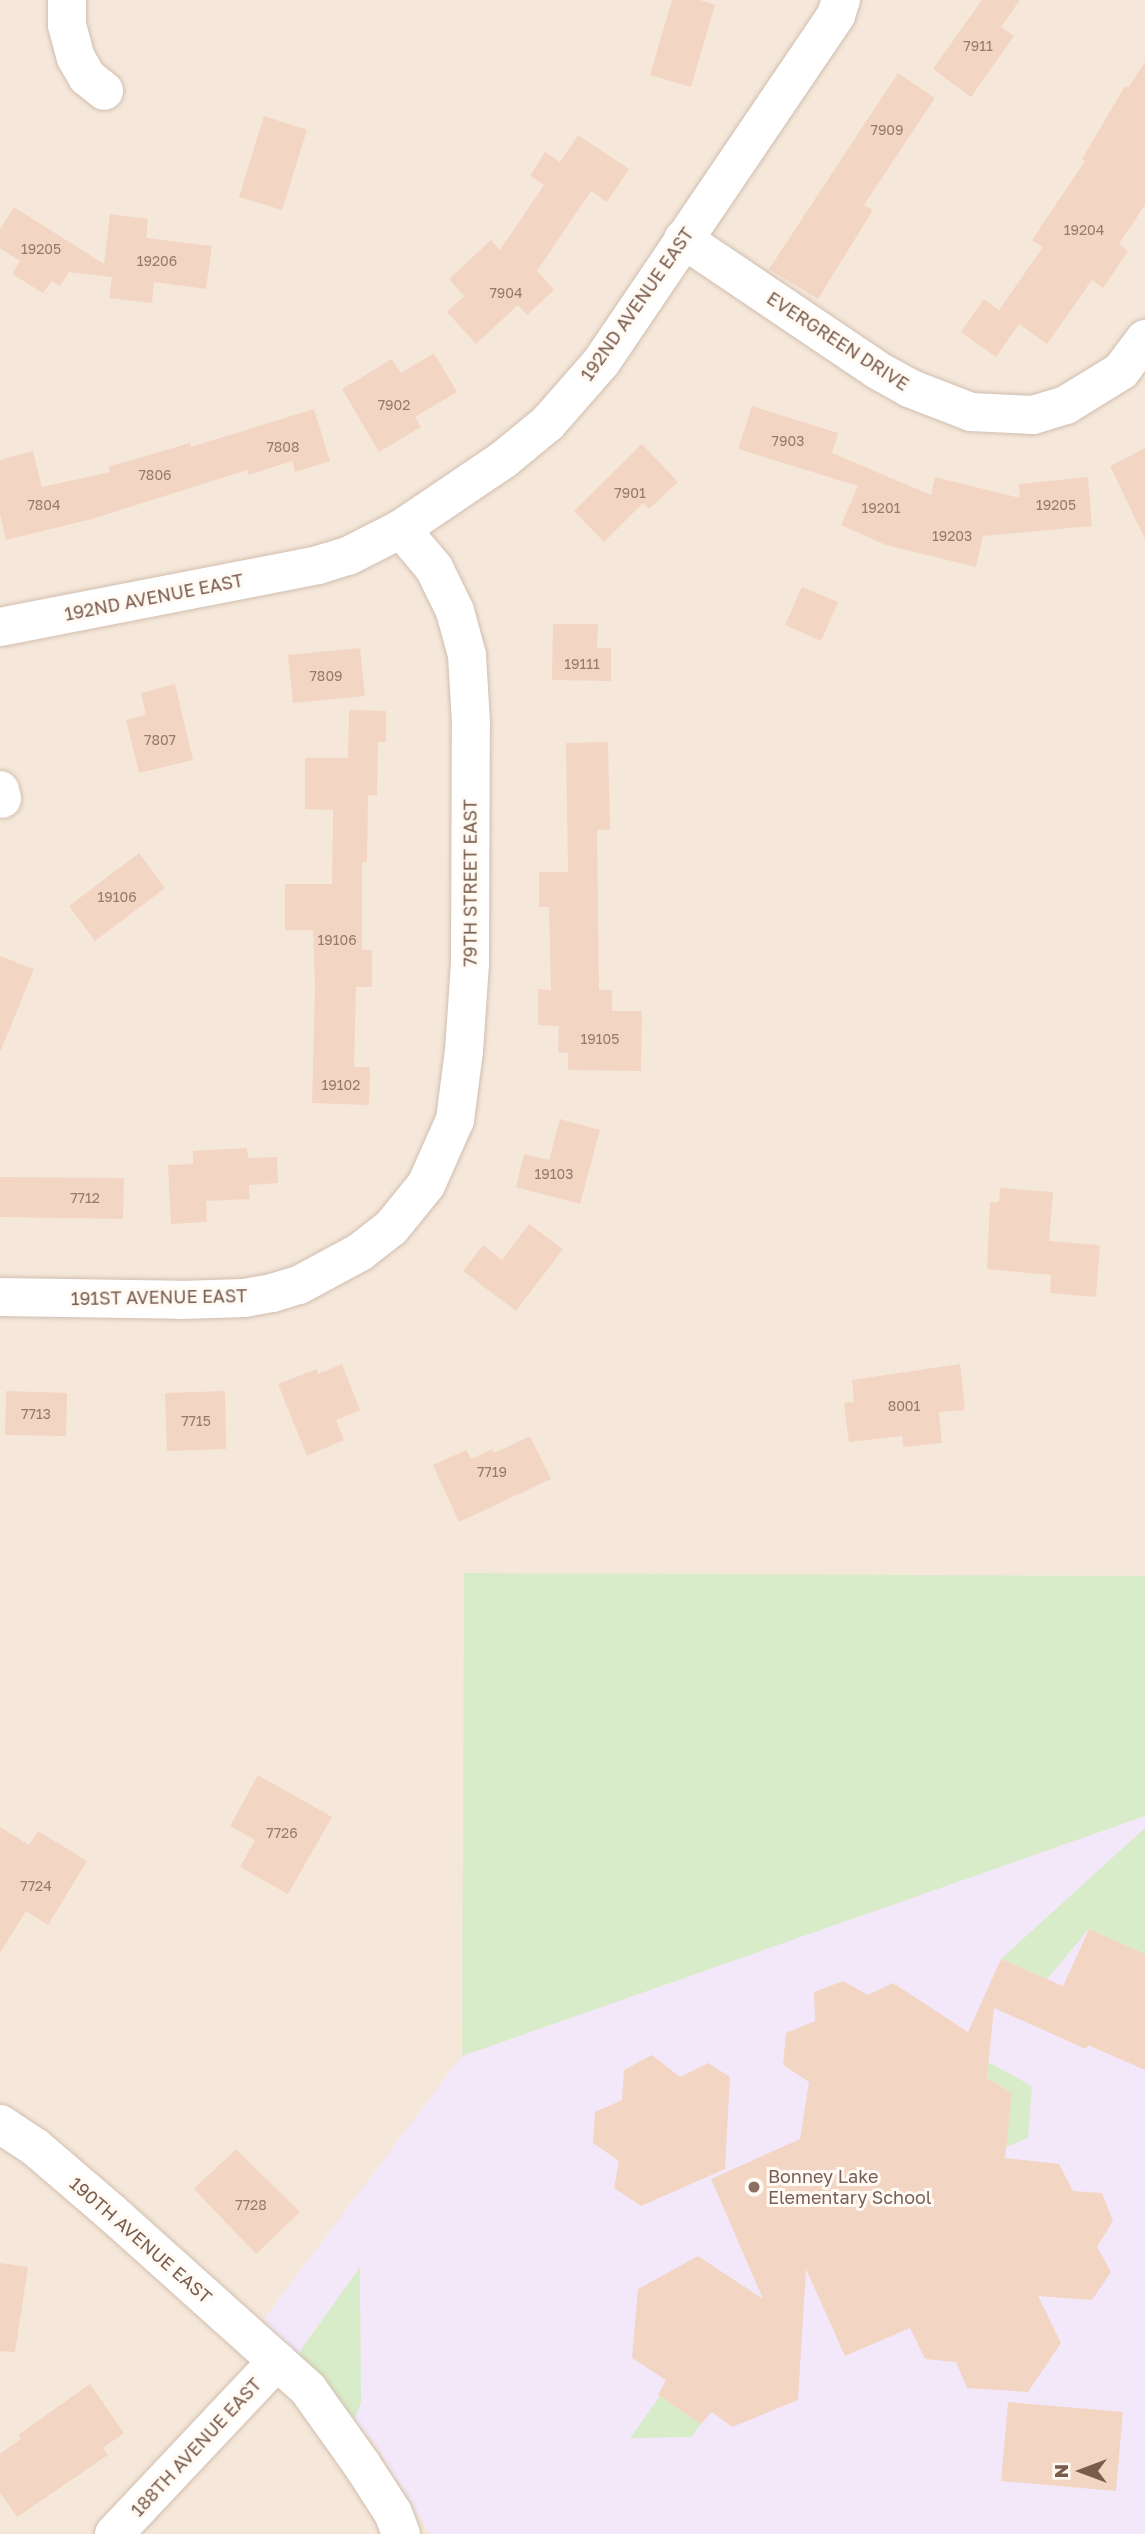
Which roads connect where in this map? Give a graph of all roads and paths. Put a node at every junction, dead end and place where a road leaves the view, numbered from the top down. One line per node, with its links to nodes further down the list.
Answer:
1 (67, 0): 3 (street)
2 (841, 0): 4 (street, 192ND AVENUE EAST)
3 (104, 91)
4 (684, 239): 5 (street, EVERGREEN DRIVE); 6 (street, 192ND AVENUE EAST)
5 (1145, 339)
6 (401, 529): 7 (street, 192ND AVENUE EAST); 8 (street, 79TH STREET EAST)
7 (0, 627)
8 (384, 1232): 9 (street, 191ST AVENUE EAST)
9 (0, 1297)
10 (0, 2124): 11 (street, 190TH AVENUE EAST)
11 (277, 2361): 12 (street, 188TH AVENUE EAST); 13 (street, 190TH AVENUE EAST)
12 (114, 2534)
13 (401, 2534)

